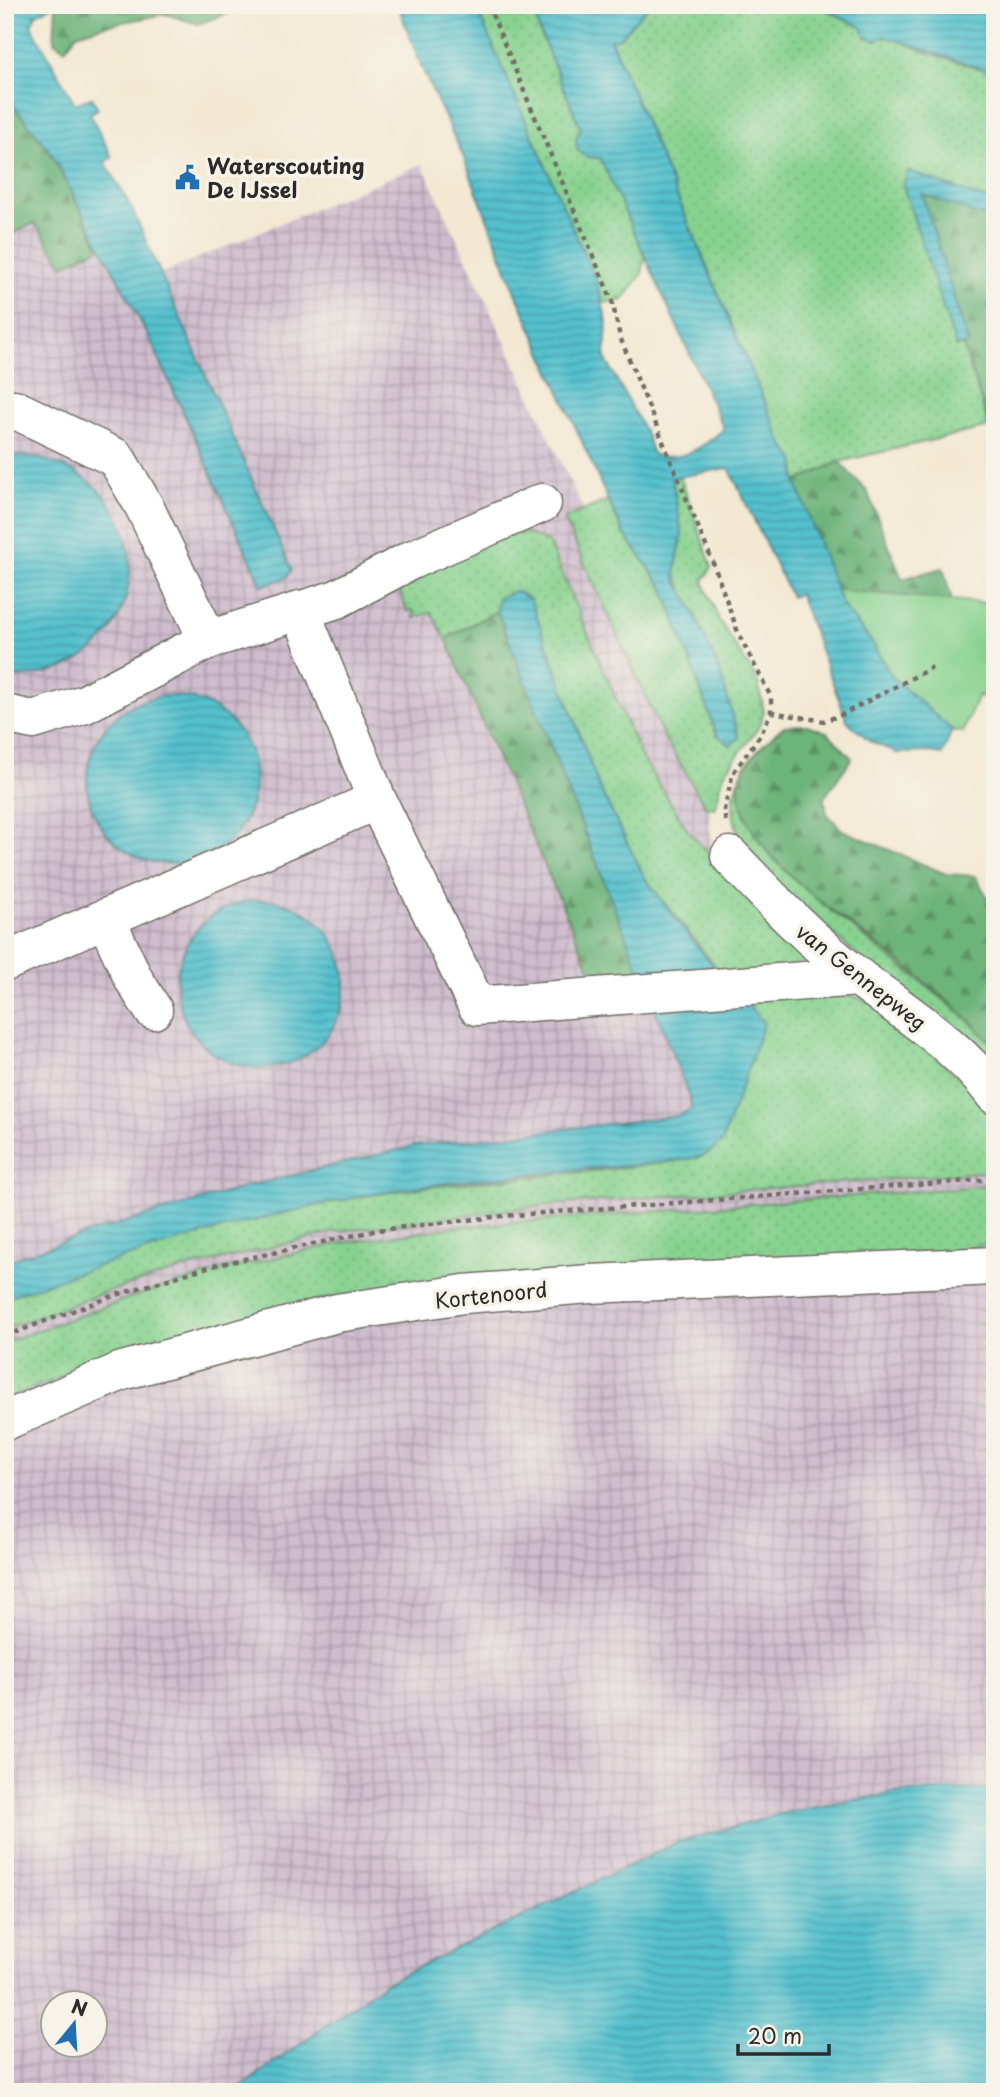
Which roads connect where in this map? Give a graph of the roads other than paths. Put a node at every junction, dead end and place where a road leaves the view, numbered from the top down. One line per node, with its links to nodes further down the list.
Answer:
1 (14, 409): 4 (street)
2 (542, 503): 3 (street)
3 (300, 610): 4 (street); 6 (street)
4 (208, 640): 5 (street)
5 (5, 714)
6 (377, 800): 8 (street); 10 (street)
7 (730, 856): 10 (street, van Gennepweg)
8 (106, 919): 9 (street); 11 (street)
9 (5, 962)
10 (858, 977): 12 (street, van Gennepweg)
11 (153, 1010)
12 (995, 1095)
13 (995, 1266): 14 (street, Kortenoord)
14 (5, 1421)

